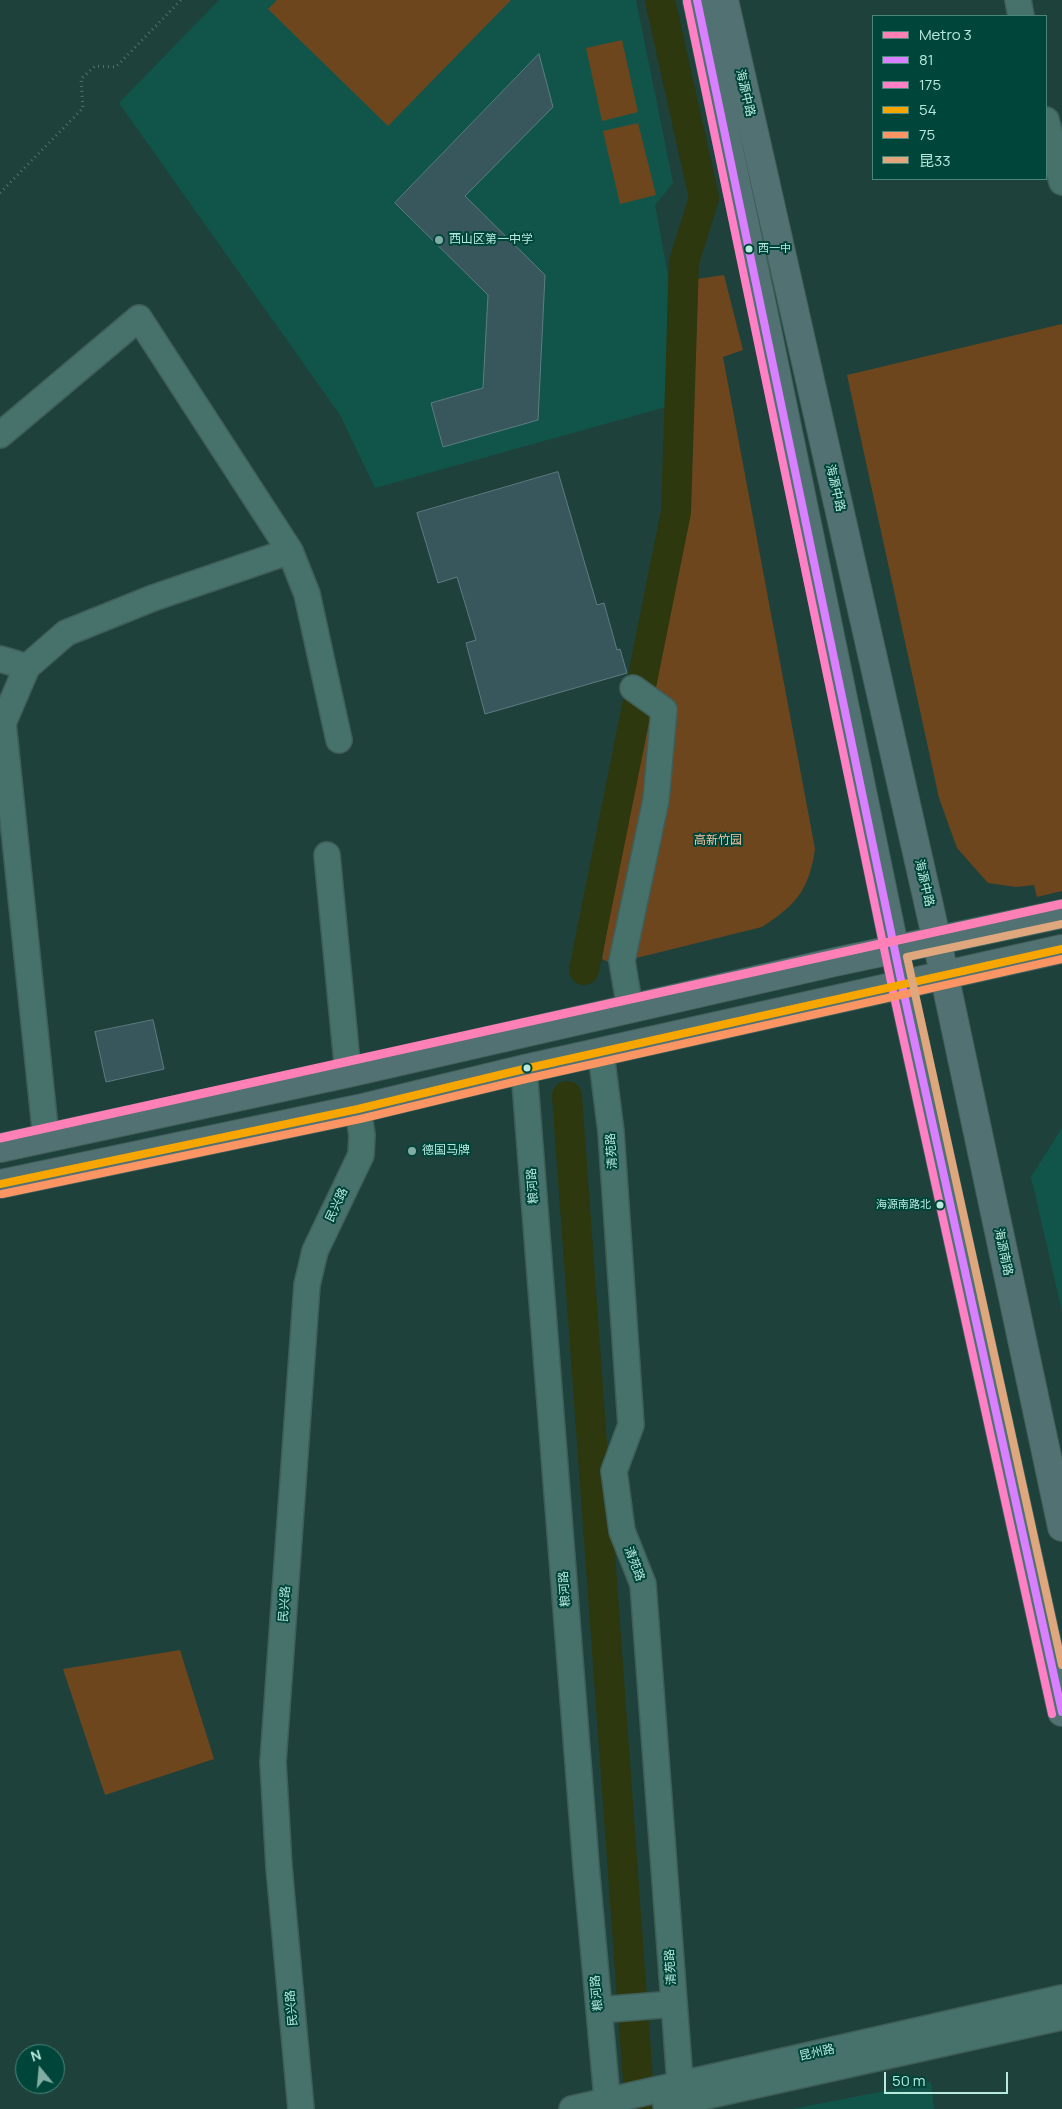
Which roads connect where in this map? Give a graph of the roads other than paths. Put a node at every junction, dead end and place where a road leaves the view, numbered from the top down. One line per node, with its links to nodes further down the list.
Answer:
1 (697, 0): 16 (main road)
2 (724, 0): 15 (main road, 海源中路)
3 (1018, 0): 4 (street)
4 (1021, 15)
5 (1047, 124): 6 (street)
6 (1062, 182)
7 (0, 435): 8 (street)
8 (290, 551): 10 (street); 12 (street)
9 (0, 659): 10 (street)
10 (27, 667): 25 (street)
11 (633, 688): 20 (street)
12 (339, 740)
13 (327, 855): 23 (street)
14 (1062, 914): 15 (main road)
15 (937, 941): 16 (main road); 18 (main road, 海源中路)
16 (895, 949): 19 (main road); 20 (main road)
17 (1062, 949): 18 (main road)
18 (944, 976): 19 (main road); 28 (main road, 海源南路)
19 (902, 985): 21 (main road); 29 (main road)
20 (630, 1009): 23 (main road)
21 (601, 1053): 22 (main road); 31 (street, 清苑路)
22 (524, 1070): 24 (main road); 32 (street, 粮河路)
23 (348, 1073): 25 (main road)
24 (358, 1109): 27 (main road); 36 (street, 民兴路)
25 (46, 1138): 26 (main road)
26 (0, 1148)
27 (0, 1184)
28 (1062, 1527)
29 (1062, 1712)
30 (1062, 1998): 34 (street, 昆州路)
31 (674, 2004): 32 (street); 34 (street, 清苑路)
32 (599, 2010): 35 (street, 粮河路)
33 (1062, 2017): 34 (street, 昆州路)
34 (681, 2098): 35 (street, 昆州路); 38 (street, 昆州路)
35 (608, 2105): 37 (street, 昆州路)
36 (301, 2109)
37 (572, 2109)
38 (646, 2109)

